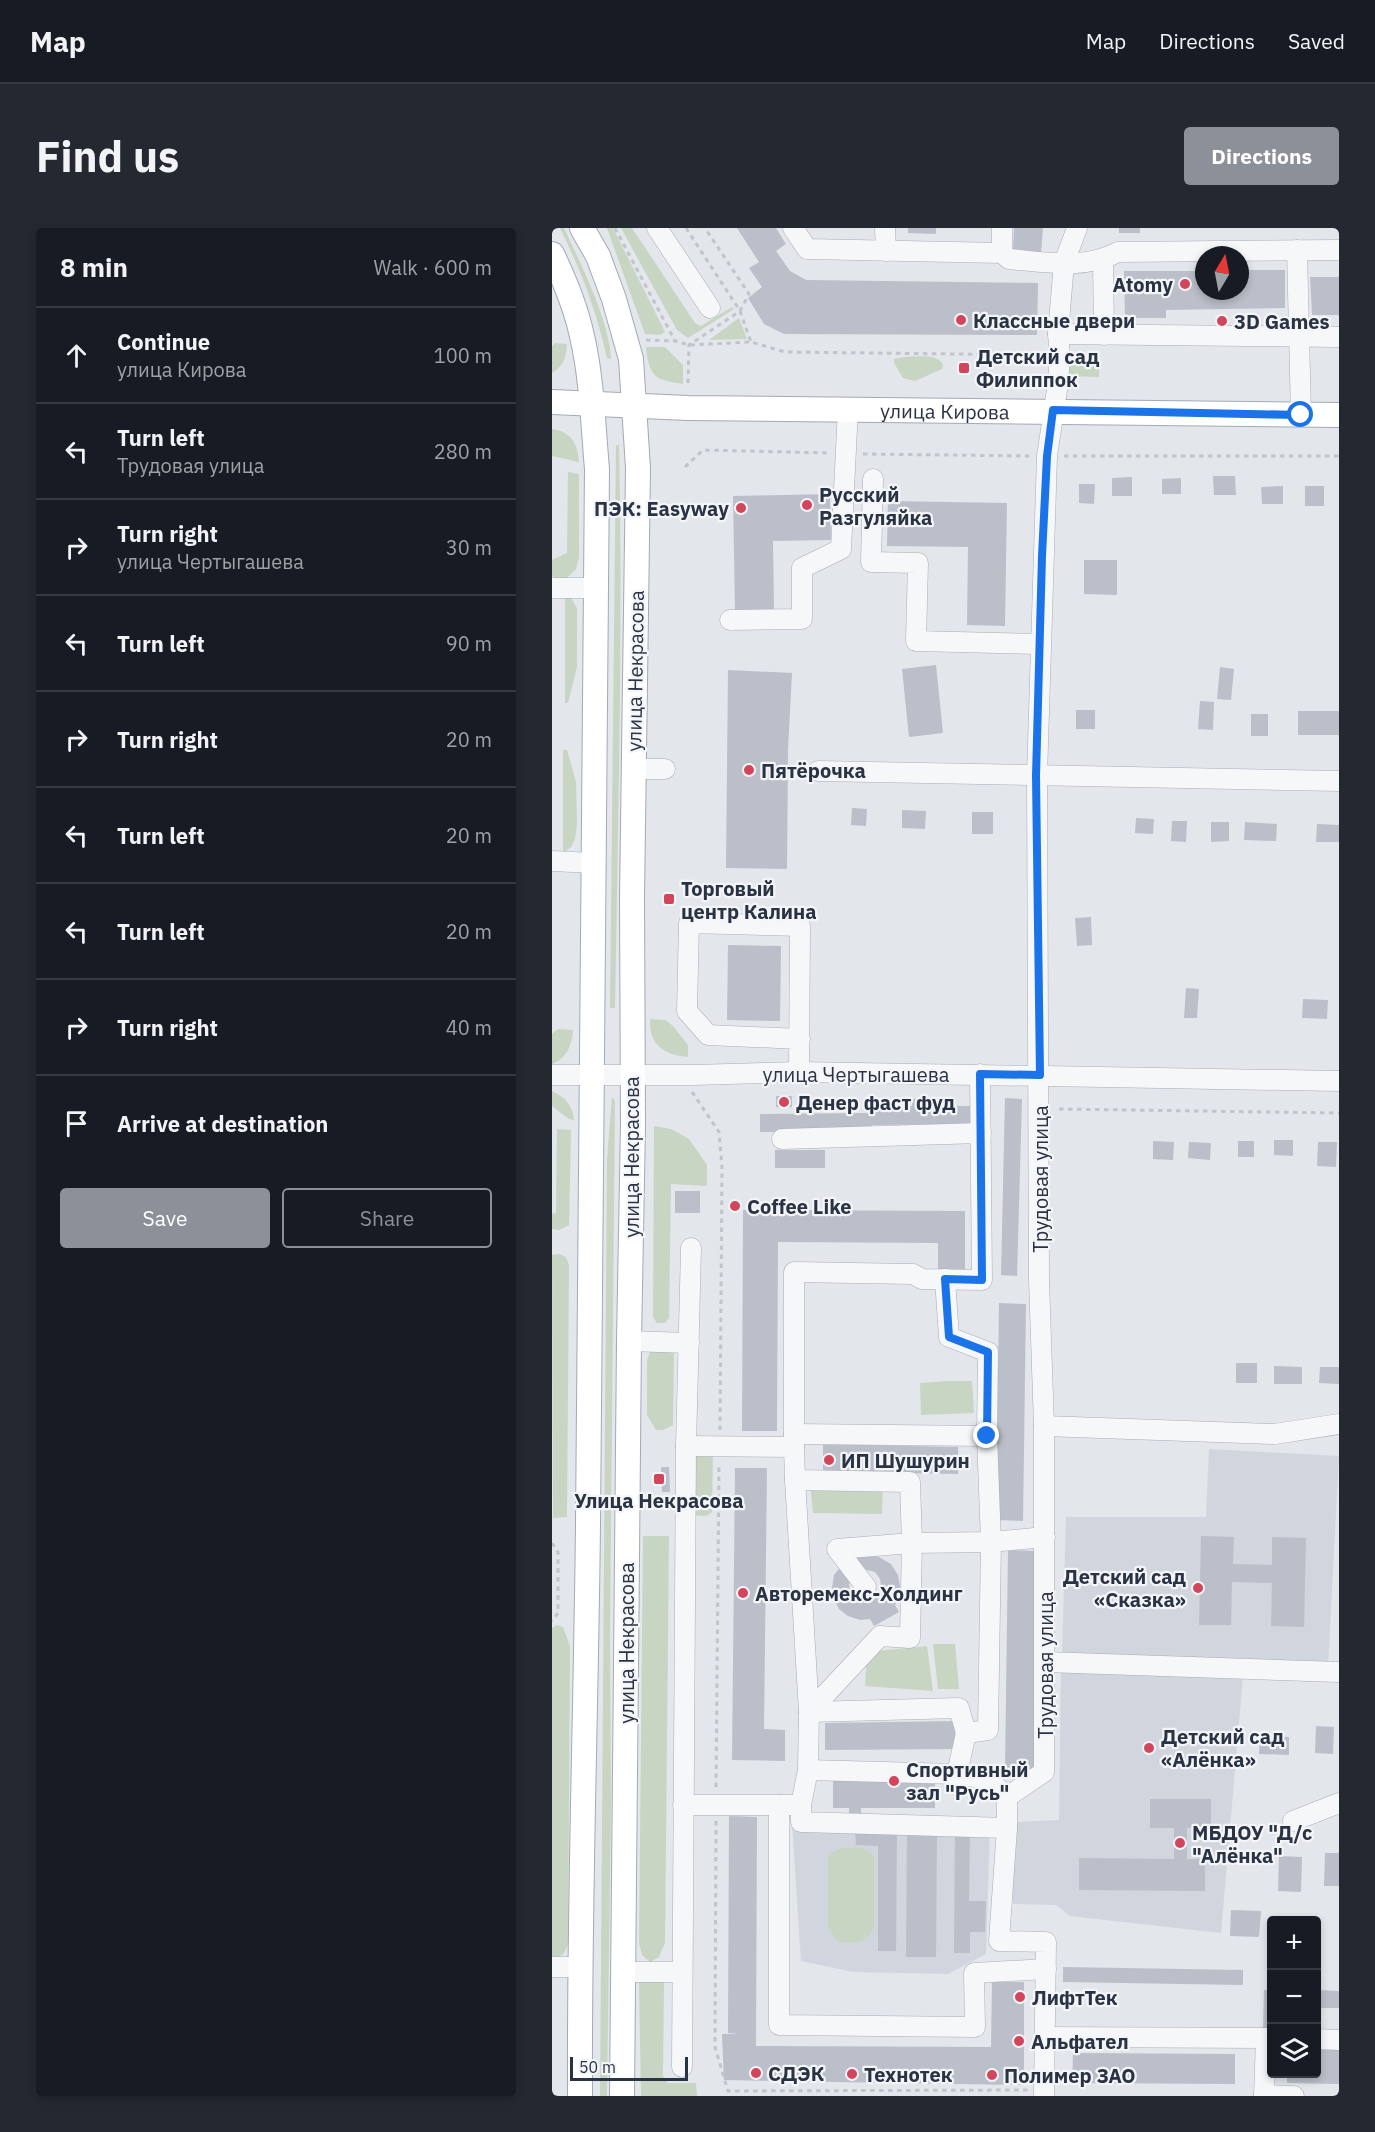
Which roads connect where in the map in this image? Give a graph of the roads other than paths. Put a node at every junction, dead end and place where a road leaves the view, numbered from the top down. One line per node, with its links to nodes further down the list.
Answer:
1 (582, 228): 21 (main road, улица Некрасова)
2 (657, 228): 14 (street)
3 (793, 228): 9 (street)
4 (885, 228): 9 (street)
5 (1002, 228): 10 (street)
6 (1077, 228): 13 (street, Трудовая улица)
7 (1297, 250): 8 (street); 12 (street); 17 (street)
8 (1339, 250)
9 (886, 251): 10 (street)
10 (1002, 253): 13 (street)
11 (552, 254): 20 (main road, улица Некрасова)
12 (1103, 260): 13 (street); 16 (street)
13 (1064, 263): 15 (street, Трудовая улица)
14 (710, 308)
15 (1059, 334): 16 (street); 23 (street, Трудовая улица)
16 (1104, 334): 17 (street)
17 (1298, 336): 18 (street); 24 (street)
18 (1339, 337)
19 (552, 402): 20 (main road, улица Кирова)
20 (591, 403): 21 (main road, улица Кирова); 28 (main road, улица Некрасова)
21 (635, 405): 22 (main road, улица Кирова); 31 (main road, улица Некрасова)
22 (848, 409): 23 (main road, улица Кирова); 29 (street)
23 (1053, 410): 24 (main road, улица Кирова); 30 (street, Трудовая улица)
24 (1301, 415): 25 (main road, улица Кирова)
25 (1339, 415)
26 (873, 479): 30 (street)
27 (552, 588): 28 (street)
28 (597, 588): 37 (main road, улица Некрасова)
29 (730, 620)
30 (1040, 644): 34 (street, Трудовая улица)
31 (634, 769): 32 (street); 43 (main road, улица Некрасова)
32 (665, 769)
33 (818, 771): 34 (street)
34 (1036, 776): 35 (street); 44 (street, Трудовая улица)
35 (1339, 781)
36 (552, 861): 37 (street)
37 (594, 863): 42 (main road, улица Некрасова)
38 (800, 1039): 38 (street); 39 (street)
39 (799, 1072): 40 (street, улица Чертыгашева); 43 (street, улица Чертыгашева)
40 (980, 1074): 44 (street, улица Чертыгашева); 46 (street)
41 (552, 1075): 42 (street, улица Чертыгашева)
42 (592, 1075): 43 (street, улица Чертыгашева); 76 (main road, улица Некрасова)
43 (632, 1075): 50 (main road, улица Некрасова)
44 (1040, 1075): 45 (street, улица Чертыгашева); 53 (street, Трудовая улица)
45 (1339, 1081)
46 (981, 1133): 47 (street); 49 (street)
47 (782, 1139)
48 (691, 1248): 51 (street)
49 (945, 1279): 54 (street); 55 (street)
50 (629, 1341): 51 (street); 78 (main road, улица Некрасова)
51 (689, 1343): 56 (street)
52 (1339, 1424): 53 (street)
53 (1044, 1426): 58 (street, Трудовая улица)
54 (987, 1436): 55 (street); 59 (street)
55 (794, 1441): 56 (street); 57 (street)
56 (686, 1446): 70 (street)
57 (795, 1480): 60 (street); 64 (street)
58 (1045, 1537): 59 (street); 62 (street, Трудовая улица)
59 (991, 1542): 60 (street); 65 (street)
60 (912, 1543): 61 (street); 64 (street)
61 (866, 1587)
62 (1045, 1662): 63 (street); 68 (street, Трудовая улица)
63 (1339, 1672)
64 (809, 1712): 65 (street); 66 (street)
65 (966, 1733): 67 (street)
66 (808, 1770): 67 (street); 71 (street)
67 (957, 1774): 68 (street)
68 (1007, 1797): 74 (street)
69 (1339, 1803): 73 (street)
70 (682, 1804): 72 (street); 79 (street)
71 (801, 1804): 72 (street); 74 (street)
72 (779, 1805): 77 (street)
73 (1293, 1821)
74 (1007, 1828): 77 (street)
75 (552, 1967): 76 (street)
76 (579, 1968): 87 (main road, улица Некрасова)
77 (1046, 1969): 80 (street)
78 (623, 1972): 79 (street); 88 (main road, улица Некрасова)
79 (682, 1972): 85 (street)
80 (1046, 2037): 81 (street); 86 (street)
81 (1267, 2038)
82 (1321, 2039): 83 (street)
83 (1339, 2040)
84 (1267, 2061): 89 (street)
85 (682, 2067)
86 (1036, 2093)
87 (580, 2096)
88 (622, 2096)
89 (1264, 2096): 90 (street)
90 (1294, 2096)

